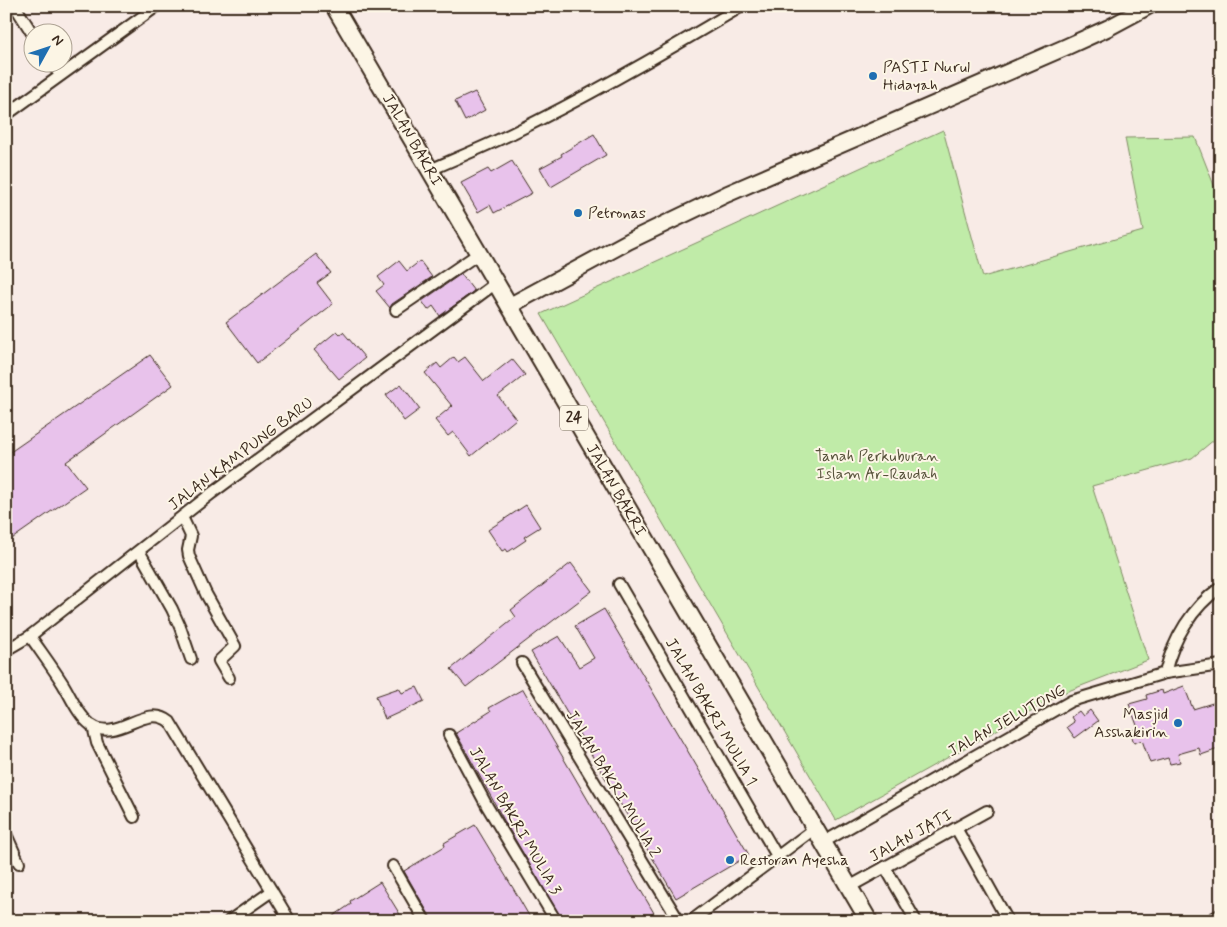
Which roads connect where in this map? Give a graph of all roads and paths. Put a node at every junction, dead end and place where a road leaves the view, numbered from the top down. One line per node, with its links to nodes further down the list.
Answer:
1 (15, 6): 6 (street)
2 (334, 6): 10 (main road, JALAN BAKRI / 24)
3 (742, 6): 10 (street)
4 (1149, 6): 13 (street)
5 (152, 8): 8 (street)
6 (25, 22)
7 (58, 72): 8 (street)
8 (60, 75): 9 (street)
9 (6, 115)
10 (430, 170): 11 (main road, JALAN BAKRI / 24)
11 (478, 254): 12 (main road, JALAN BAKRI / 24); 14 (street)
12 (496, 283): 13 (main road, JALAN BAKRI / 24); 15 (street, JALAN KAMPUNG BARU)
13 (509, 306): 32 (main road, JALAN BAKRI / 24)
14 (396, 310)
15 (182, 517): 16 (street, JALAN KAMPUNG BARU); 25 (street)
16 (139, 551): 19 (street, JALAN KAMPUNG BARU); 21 (street)
17 (619, 584): 33 (street, JALAN BAKRI MULIA 1)
18 (1221, 587): 24 (street)
19 (30, 636): 20 (street, JALAN KAMPUNG BARU); 26 (street)
20 (6, 650)
21 (191, 659)
22 (522, 663): 43 (street, JALAN BAKRI MULIA 2)
23 (1221, 665): 24 (street, JALAN JELUTONG)
24 (1165, 673): 32 (street, JALAN JELUTONG)
25 (229, 678)
26 (92, 726): 29 (street); 38 (street)
27 (449, 735): 42 (street, JALAN BAKRI MULIA 3)
28 (987, 811): 30 (street, JALAN JATI)
29 (134, 817)
30 (956, 828): 36 (street, JALAN JATI); 47 (street)
31 (6, 834): 34 (street)
32 (818, 836): 33 (street, JALAN JELUTONG); 37 (main road, JALAN BAKRI / 24)
33 (777, 856): 44 (street, JALAN JELUTONG)
34 (19, 864)
35 (393, 866): 41 (street)
36 (885, 867): 37 (street, JALAN JATI); 46 (street)
37 (849, 887): 45 (main road, JALAN BAKRI / 24)
38 (272, 891): 39 (street); 40 (street)
39 (229, 921)
40 (290, 921)
41 (425, 921)
42 (556, 921)
43 (679, 921)
44 (691, 921)
45 (869, 921)
46 (916, 921)
47 (1008, 921)

